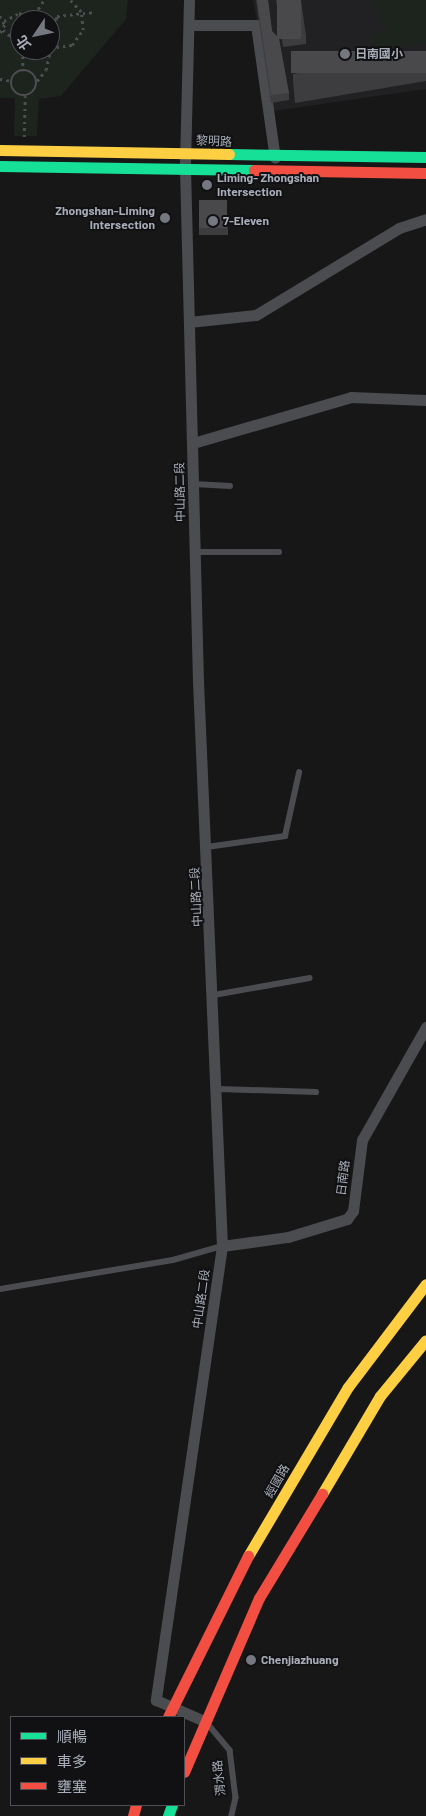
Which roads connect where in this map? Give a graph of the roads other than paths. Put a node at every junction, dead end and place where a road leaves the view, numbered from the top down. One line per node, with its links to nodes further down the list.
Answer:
1 (189, 0): 2 (street, 中山路二段)
2 (189, 25): 4 (street, 中山路二段); 6 (street)
3 (0, 150): 4 (main road, 黎明路)
4 (187, 154): 6 (main road, 黎明路); 8 (street, 中山路二段)
5 (426, 157): 6 (main road, 黎明路)
6 (275, 158)
7 (0, 166): 8 (main road)
8 (185, 168): 9 (main road); 11 (street, 中山路二段)
9 (426, 173)
10 (426, 219): 11 (street)
11 (189, 322): 13 (street, 中山路二段)
12 (426, 400): 13 (street)
13 (193, 443): 14 (street, 中山路二段)
14 (194, 484): 15 (lane); 16 (street, 中山路二段)
15 (230, 486)
16 (195, 552): 17 (lane); 19 (street, 中山路二段)
17 (279, 552)
18 (299, 773): 19 (lane)
19 (207, 847): 21 (street, 中山路二段)
20 (310, 978): 21 (lane)
21 (214, 995): 23 (street, 中山路二段)
22 (426, 1027): 25 (street, 日南路)
23 (219, 1088): 24 (lane); 25 (street, 中山路二段)
24 (316, 1092)
25 (222, 1246): 27 (lane); 29 (street, 中山路二段)
26 (426, 1284): 29 (main road, 經國路)
27 (0, 1289)
28 (426, 1340): 31 (main road)
29 (173, 1706): 30 (main road); 31 (street, 渭水路)
30 (168, 1716)
31 (204, 1721): 32 (main road); 33 (lane, 渭水路)
32 (185, 1769)
33 (232, 1816)

